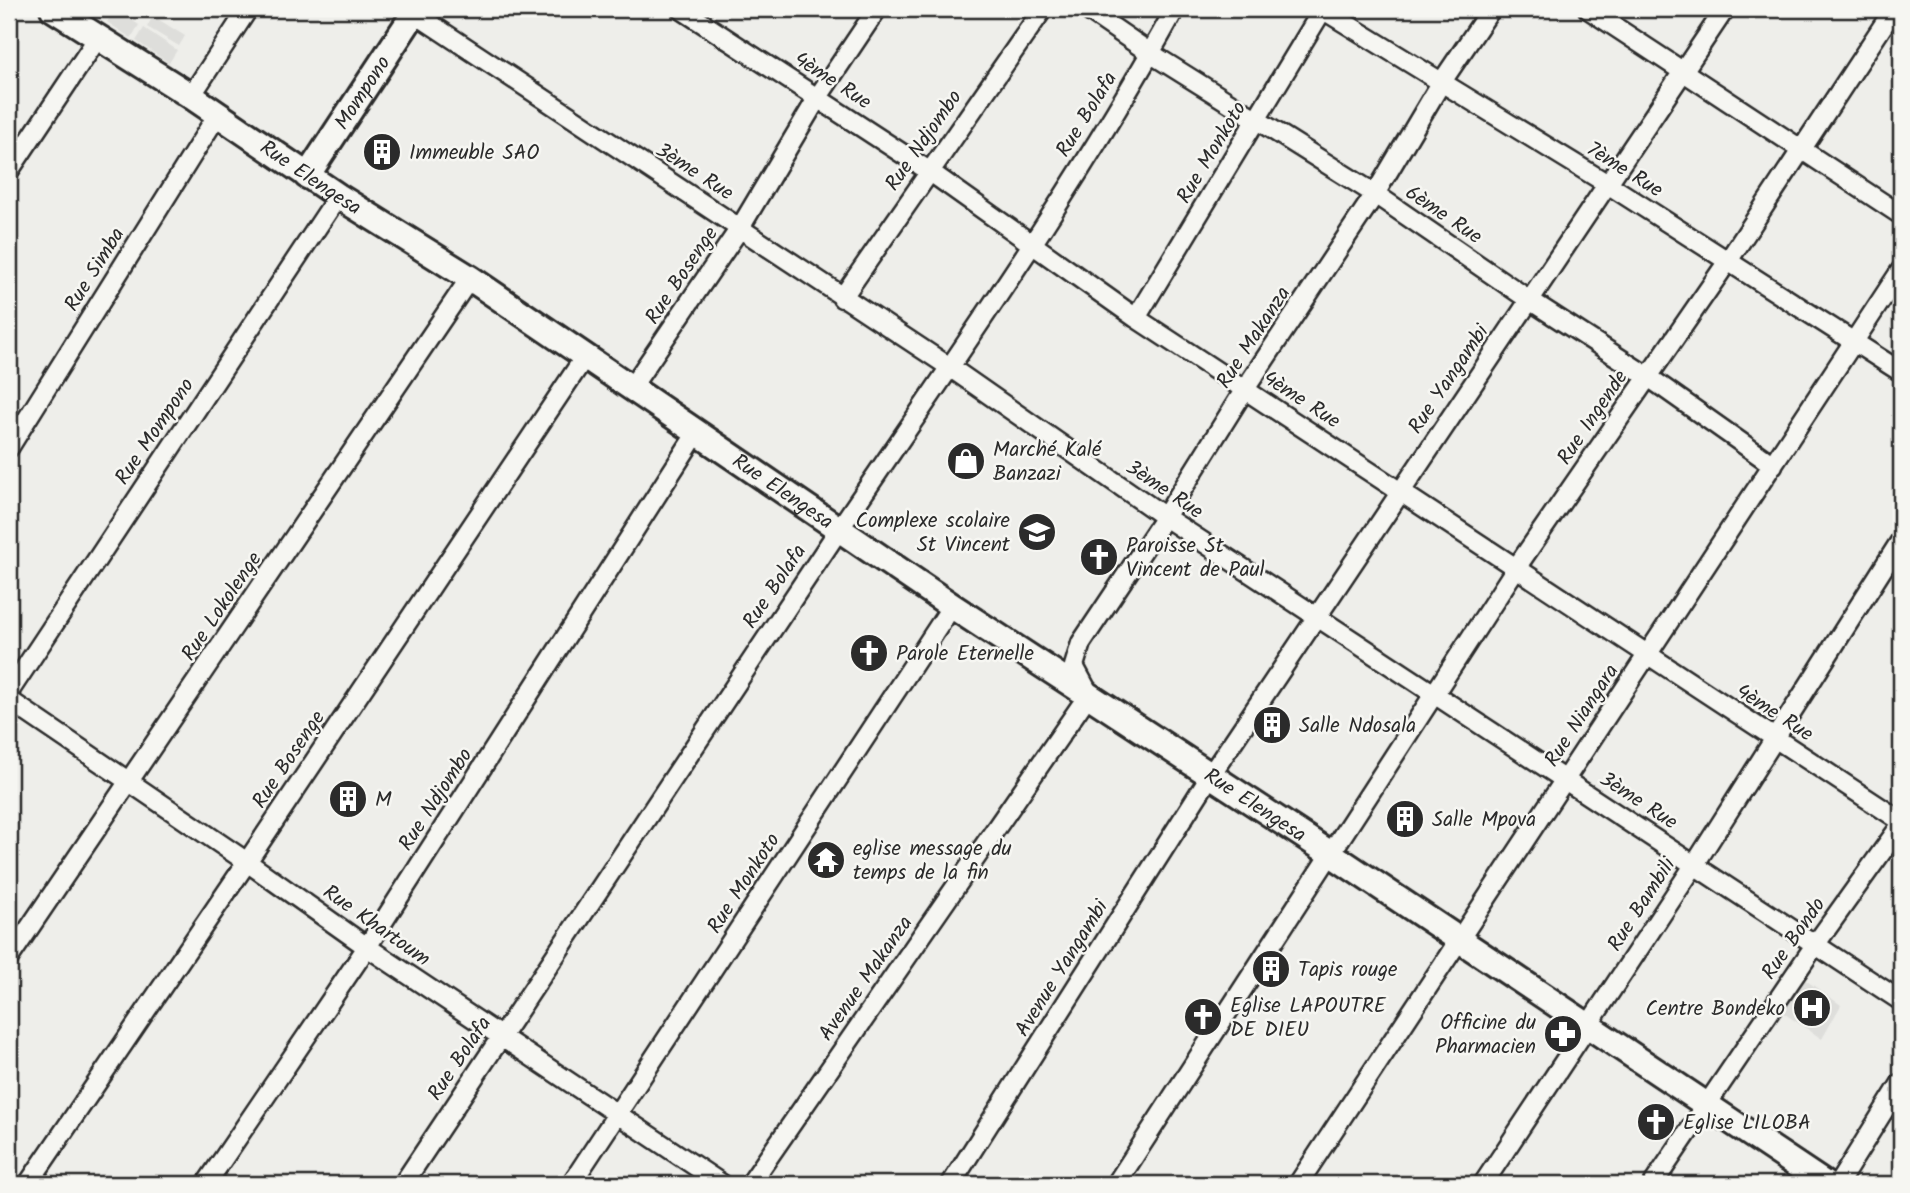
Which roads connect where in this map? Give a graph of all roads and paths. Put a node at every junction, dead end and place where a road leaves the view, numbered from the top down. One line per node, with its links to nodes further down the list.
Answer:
1 (53, 9): 14 (street, Rue Elengesa)
2 (248, 9): 18 (street)
3 (681, 9): 19 (street, 4ème Rue)
4 (877, 9): 19 (street, Rue Bosenge)
5 (1042, 9): 24 (street, Rue Ndjombo)
6 (1086, 9): 15 (street, 6ème Rue)
7 (1175, 9): 15 (street, Rue Bolafa)
8 (1322, 9): 17 (street, 7ème Rue); 21 (street, Rue Monkoto)
9 (1491, 9): 17 (street, Rue Makanza)
10 (1725, 9): 16 (street, Rue Yangambi)
11 (1894, 9): 22 (street, Rue Ingende)
12 (413, 10): 25 (street, Mompono); 30 (street, 3ème Rue)
13 (1592, 10): 16 (street)
14 (99, 36): 18 (street, Rue Elengesa); 23 (street)
15 (1150, 53): 21 (street, 6ème Rue); 31 (street, Rue Bolafa)
16 (1682, 72): 22 (street); 26 (street, Rue Yangambi)
17 (1441, 83): 26 (street, 7ème Rue); 27 (street, Rue Makanza)
18 (191, 96): 20 (street, Rue Elengesa)
19 (818, 97): 24 (street, 4ème Rue); 30 (street, Rue Bosenge)
20 (218, 114): 25 (street, Rue Elengesa); 46 (street, Rue Simba)
21 (1258, 119): 27 (street, 6ème Rue); 37 (street, Rue Monkoto)
22 (1802, 148): 29 (street); 32 (street, Rue Ingende)
23 (9, 171)
24 (929, 171): 31 (street, 4ème Rue); 35 (street, Rue Ndjombo)
25 (307, 176): 28 (street, Rue Elengesa)
26 (1606, 183): 32 (street, 7ème Rue); 36 (street, Rue Yangambi)
27 (1375, 194): 36 (street, 6ème Rue); 44 (street, Rue Makanza)
28 (338, 196): 34 (street, Rue Elengesa); 56 (street, Rue Mompono)
29 (1901, 215)
30 (740, 228): 35 (street, 3ème Rue); 43 (street, Rue Bosenge)
31 (1033, 244): 37 (street, 4ème Rue); 40 (street, Rue Bolafa)
32 (1728, 261): 38 (street, 7ème Rue); 42 (street, Rue Ingende)
33 (1901, 270): 38 (street, Rue Niangara)
34 (470, 278): 39 (street, Rue Elengesa); 63 (street, Rue Lokolenge)
35 (842, 298): 40 (street, 3ème Rue)
36 (1528, 299): 42 (street, 6ème Rue); 48 (street, Rue Yangambi)
37 (1136, 318): 44 (street, 4ème Rue)
38 (1854, 341): 41 (street, 7ème Rue); 47 (street, Rue Niangara)
39 (584, 358): 43 (street, Rue Elengesa); 66 (street, Rue Bosenge)
40 (951, 368): 49 (street, 3ème Rue); 50 (street, Rue Bolafa)
41 (1901, 372)
42 (1647, 376): 47 (street, 6ème Rue); 52 (street, Rue Ingende)
43 (631, 388): 45 (street, Rue Elengesa)
44 (1245, 389): 48 (street, 4ème Rue); 49 (street, Rue Makanza)
45 (696, 434): 50 (street, Rue Elengesa); 70 (street, Rue Ndjombo)
46 (9, 448)
47 (1773, 465): 55 (street, Rue Niangara)
48 (1401, 491): 52 (street, 4ème Rue); 54 (street, Rue Yangambi)
49 (1165, 517): 54 (street, 3ème Rue); 57 (street, Rue Makanza)
50 (839, 530): 53 (street, Rue Elengesa); 74 (street, Rue Bolafa)
51 (1901, 540): 60 (street, Rue Bambili)
52 (1516, 568): 55 (street, 4ème Rue); 58 (street, Rue Ingende)
53 (951, 606): 57 (street, Rue Elengesa); 77 (street, Rue Monkoto)
54 (1317, 615): 58 (street, 3ème Rue); 61 (street, Rue Yangambi)
55 (1648, 655): 60 (street, 4ème Rue); 62 (street, Rue Niangara)
56 (9, 692)
57 (1089, 694): 61 (street, Rue Elengesa); 83 (street, Avenue Makanza)
58 (1435, 695): 62 (street, 3ème Rue); 65 (street, Rue Ingende)
59 (9, 700): 63 (street, Rue Khartoum)
60 (1774, 739): 64 (street, 4ème Rue); 67 (street, Rue Bambili)
61 (1210, 776): 65 (street, Rue Elengesa); 84 (street, Avenue Yangambi)
62 (1566, 780): 67 (street, 3ème Rue); 68 (street, Rue Niangara)
63 (130, 781): 66 (street, Rue Khartoum); 71 (street, Rue Lokolenge)
64 (1901, 823): 69 (street, Rue Bondo)
65 (1331, 854): 68 (street, Rue Elengesa); 85 (street, Rue Ingende)
66 (247, 862): 70 (street, Rue Khartoum); 78 (street, Rue Bosenge)
67 (1695, 864): 69 (street, 3ème Rue); 73 (street, Rue Bambili)
68 (1460, 941): 73 (street, Rue Elengesa); 86 (street, Rue Niangara)
69 (1815, 945): 72 (street, 3ème Rue); 76 (street, Rue Bondo)
70 (367, 947): 74 (street, Rue Khartoum); 79 (street, Rue Ndjombo)
71 (9, 958)
72 (1901, 1001)
73 (1589, 1025): 76 (street, Rue Elengesa); 87 (street, Rue Bambili)
74 (501, 1037): 77 (street, Rue Khartoum); 80 (street, Rue Bolafa)
75 (1901, 1083): 90 (street)
76 (1706, 1104): 88 (street, Rue Bondo); 89 (street, Rue Elengesa)
77 (618, 1115): 81 (street, Rue Monkoto); 82 (street, Rue Khartoum)
78 (28, 1184)
79 (206, 1184)
80 (402, 1184)
81 (571, 1184)
82 (722, 1184)
83 (750, 1184)
84 (951, 1184)
85 (1116, 1184)
86 (1298, 1184)
87 (1483, 1184)
88 (1653, 1184)
89 (1825, 1184)
90 (1838, 1184)

